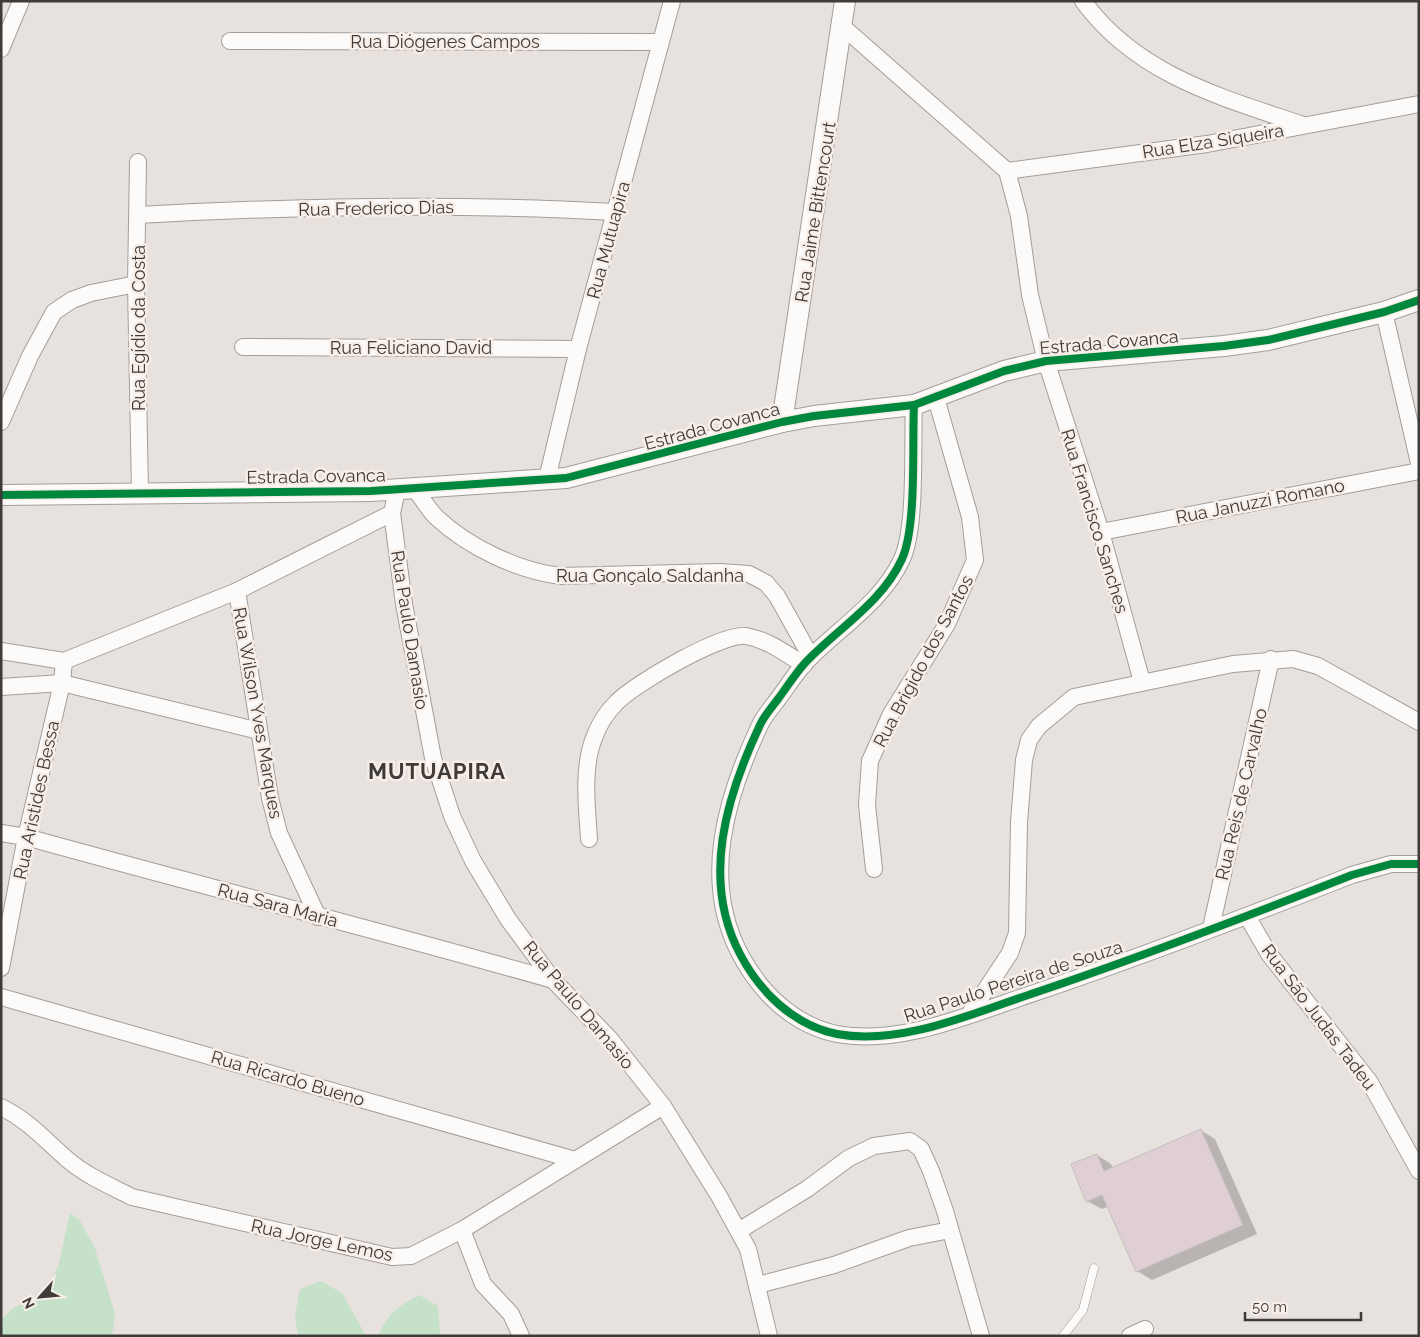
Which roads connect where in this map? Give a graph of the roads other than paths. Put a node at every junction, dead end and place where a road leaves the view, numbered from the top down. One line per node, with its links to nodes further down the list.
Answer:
1 (22, 1): 8 (street)
2 (672, 1): 7 (street, Rua Mutuapira)
3 (845, 1): 5 (street, Rua Jaime Bittencourt)
4 (1083, 1): 10 (street)
5 (843, 27): 12 (street); 24 (street, Rua Jaime Bittencourt)
6 (230, 41): 7 (street, Rua Diógenes Campos)
7 (659, 42): 13 (street, Rua Mutuapira)
8 (1, 49)
9 (1419, 104): 10 (street, Rua Elza Siqueira)
10 (1306, 126): 12 (street, Rua Elza Siqueira)
11 (138, 162): 14 (street, Rua Egídio da Costa)
12 (1007, 171): 20 (street, Rua Francisco Sanches)
13 (615, 212): 14 (street, Rua Frederico Dias); 19 (street, Rua Mutuapira)
14 (138, 215): 15 (street, Rua Egídio da Costa)
15 (136, 284): 23 (street); 29 (street, Rua Egídio da Costa)
16 (1419, 300): 17 (street, Estrada Covanca)
17 (1384, 312): 20 (street, Estrada Covanca); 25 (street)
18 (243, 347): 19 (street, Rua Feliciano David)
19 (578, 349): 27 (street, Rua Mutuapira)
20 (1046, 361): 21 (street, Estrada Covanca); 32 (street, Rua Francisco Sanches)
21 (936, 398): 22 (street, Estrada Covanca); 47 (street, Rua Brigido dos Santos)
22 (914, 405): 24 (street, Estrada Covanca); 37 (street, Rua Paulo Pereira de Souza)
23 (1, 422)
24 (782, 422): 27 (street, Estrada Covanca)
25 (1419, 463)
26 (1419, 471): 32 (street, Rua Januzzi Romano)
27 (546, 480): 28 (street, Estrada Covanca)
28 (406, 489): 29 (street, Estrada Covanca); 31 (street); 37 (street, Rua Gonçalo Saldanha)
29 (140, 493): 30 (street, Estrada Covanca)
30 (1, 495)
31 (392, 513): 33 (street); 52 (street, Rua Paulo Damasio)
32 (1101, 532): 38 (street, Rua Francisco Sanches)
33 (237, 591): 36 (street); 42 (street, Rua Wilson Yves Marques)
34 (1, 652): 36 (street)
35 (1271, 659): 38 (street); 41 (street); 50 (street, Rua Reis de Carvalho)
36 (64, 661): 39 (street, Rua Aristides Bessa)
37 (808, 661): 45 (street); 54 (street, Rua Paulo Pereira de Souza)
38 (1142, 682): 54 (street)
39 (62, 683): 40 (street); 42 (street); 44 (street, Rua Aristides Bessa)
40 (1, 687)
41 (1419, 722)
42 (259, 731): 49 (street, Rua Wilson Yves Marques)
43 (1, 833): 44 (street, Rua Sara Maria)
44 (26, 837): 49 (street, Rua Sara Maria); 51 (street, Rua Aristides Bessa)
45 (589, 839)
46 (1419, 864): 48 (street, Rua Paulo Pereira de Souza)
47 (874, 869)
48 (1247, 916): 50 (street, Rua Paulo Pereira de Souza); 58 (street, Rua São Judas Tadeu)
49 (318, 917): 52 (street, Rua Sara Maria)
50 (1211, 928): 54 (street, Rua Paulo Pereira de Souza)
51 (1, 968)
52 (553, 980): 55 (street, Rua Paulo Damasio)
53 (1, 998): 57 (street, Rua Ricardo Bueno)
54 (969, 1015)
55 (663, 1106): 57 (street, Rua Jorge Lemos); 60 (street, Rua Paulo Damasio)
56 (1, 1107): 59 (street, Rua Jorge Lemos)
57 (575, 1160): 59 (street, Rua Jorge Lemos)
58 (1419, 1171)
59 (462, 1230): 64 (street)
60 (740, 1230): 61 (street); 63 (street, Rua Paulo Damasio)
61 (950, 1230): 63 (street); 66 (street)
62 (1094, 1268): 67 (lane)
63 (758, 1284): 65 (street, Rua Paulo Damasio)
64 (521, 1336)
65 (770, 1336)
66 (981, 1336)
67 (1063, 1336)

